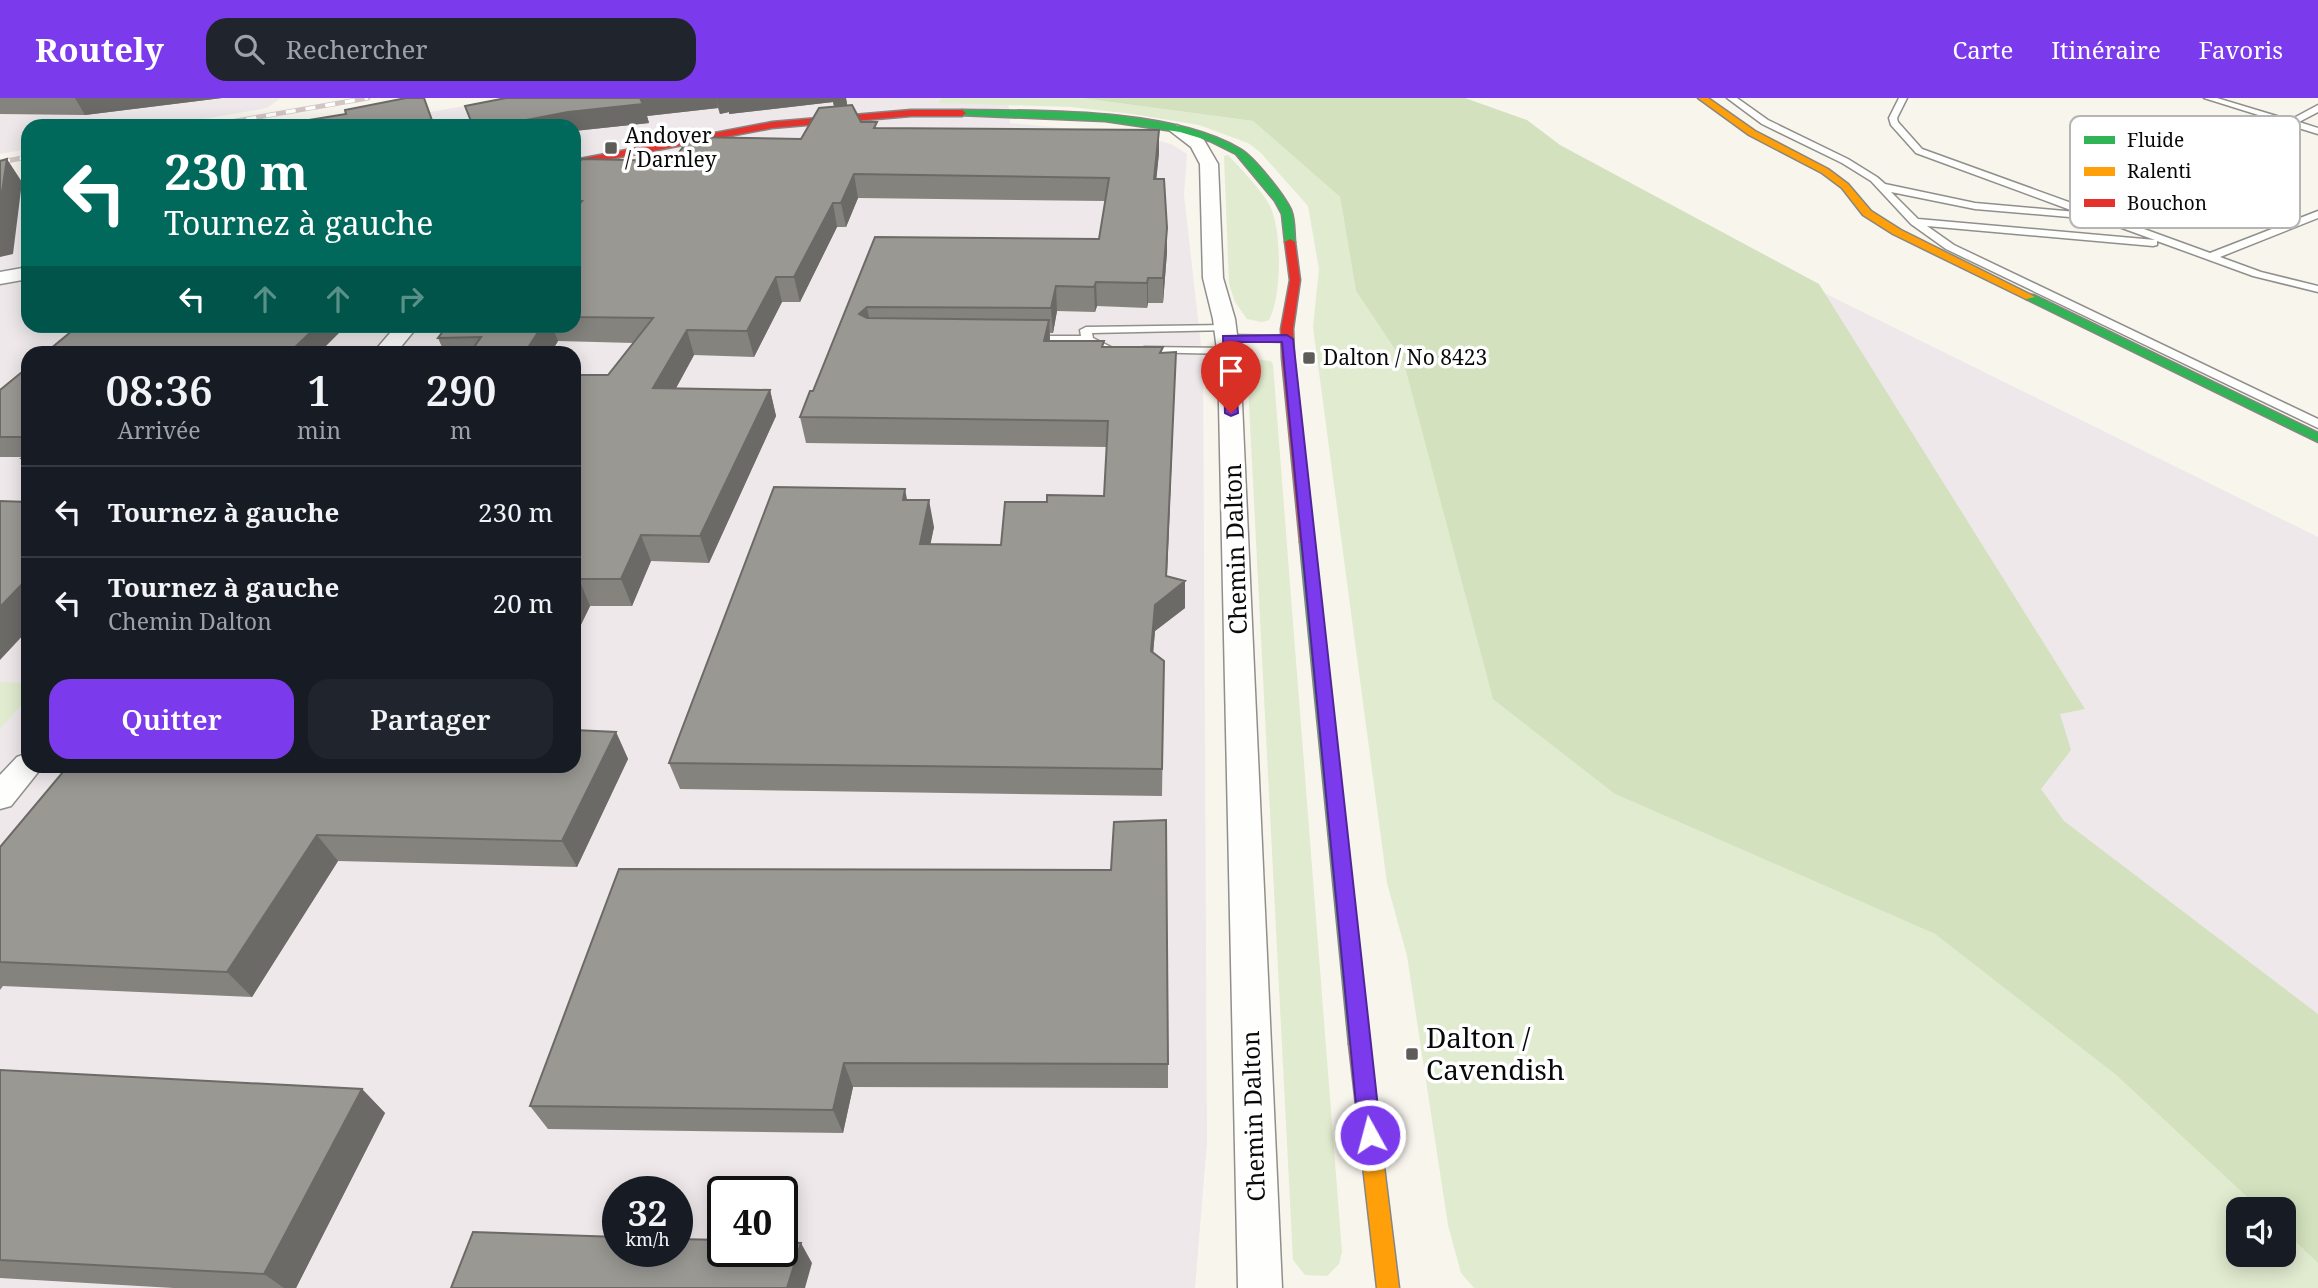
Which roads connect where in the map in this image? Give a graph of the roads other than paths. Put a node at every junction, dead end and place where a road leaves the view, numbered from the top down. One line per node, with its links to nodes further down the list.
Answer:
1 (1702, 98): 30 (street)
2 (1731, 98): 12 (lane)
3 (1903, 98): 13 (lane)
4 (2208, 98): 6 (lane)
5 (2318, 108): 7 (lane)
6 (2268, 116)
7 (2300, 118)
8 (2300, 126): 10 (lane)
9 (1177, 130): 11 (street); 26 (street, Chemin Dalton); 27 (street)
10 (2318, 131)
11 (581, 162)
12 (1882, 187): 14 (lane); 17 (lane)
13 (2070, 207)
14 (2070, 214)
15 (2318, 214): 16 (lane)
16 (2300, 221)
17 (1915, 222): 20 (lane); 29 (lane)
18 (2130, 228): 20 (lane)
19 (2283, 228): 21 (lane)
20 (2174, 244): 21 (lane)
21 (2210, 257): 24 (lane)
22 (21, 274): 23 (street)
23 (0, 278)
24 (2318, 289)
25 (1020, 339): 28 (lane)
26 (1227, 339): 27 (lane); 28 (lane); 28 (lane); 33 (street, Chemin Dalton)
27 (1287, 339): 34 (street)
28 (1087, 340)
29 (2318, 424)
30 (2318, 438)
31 (21, 773): 32 (street)
32 (0, 797)
33 (1260, 1288)
34 (1388, 1288)

